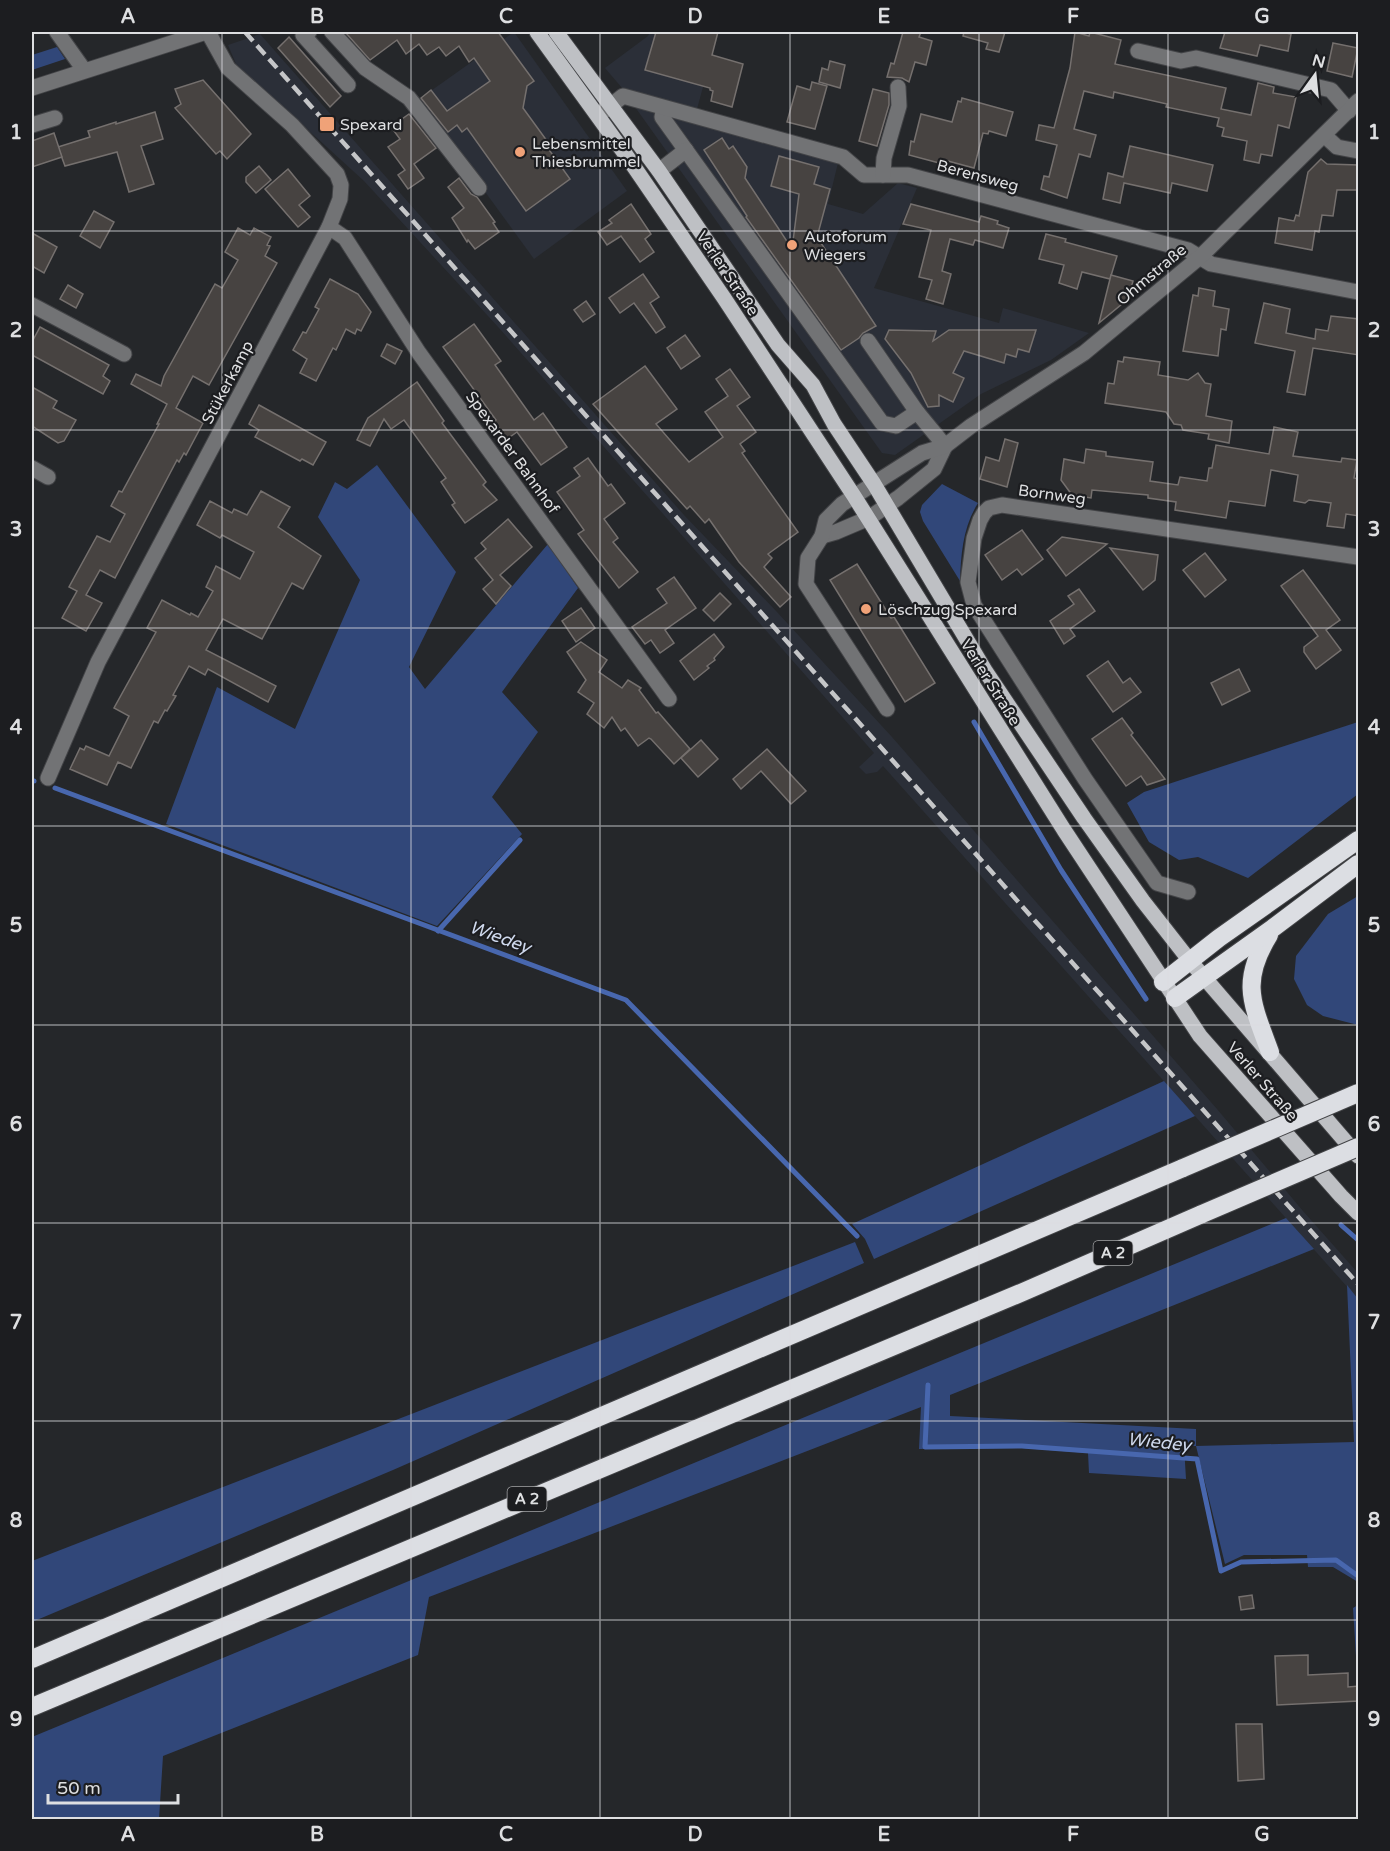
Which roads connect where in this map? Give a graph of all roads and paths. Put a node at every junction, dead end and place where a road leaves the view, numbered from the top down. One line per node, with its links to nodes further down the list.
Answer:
1 (57, 32): 8 (street)
2 (207, 32): 8 (street); 24 (street, Stükerkamp)
3 (309, 32): 9 (street)
4 (332, 32): 23 (street)
5 (537, 32): 15 (main road, Verler Straße)
6 (556, 32): 12 (main road, Verler Straße)
7 (1138, 51): 13 (street)
8 (84, 70): 11 (street)
9 (348, 85)
10 (898, 87): 22 (street)
11 (32, 88)
12 (610, 106): 14 (street, Berensweg); 15 (street, Berensweg); 21 (main road, Verler Straße)
13 (1354, 106): 18 (street, Ohmstraße)
14 (664, 108): 19 (street); 22 (street, Berensweg)
15 (598, 115): 35 (main road, Verler Straße)
16 (55, 118): 17 (street)
17 (32, 125)
18 (1324, 135): 20 (street); 25 (street, Ohmstraße)
19 (686, 150): 21 (street); 30 (street)
20 (1359, 151)
21 (658, 171): 34 (main road, Verler Straße)
22 (883, 175): 25 (street, Berensweg)
23 (479, 188)
24 (329, 227): 40 (street, Spexarder Bahnhof); 42 (street, Stükerkamp)
25 (1200, 257): 26 (street, Berensweg); 31 (street, Ohmstraße)
26 (1359, 292)
27 (32, 305): 29 (street)
28 (868, 341): 30 (street)
29 (124, 354)
30 (916, 412): 31 (street)
31 (945, 446): 34 (street, Ohmstraße); 36 (street, Ohmstraße)
32 (32, 468): 33 (street)
33 (48, 477)
34 (874, 484): 35 (street, Ohmstraße); 36 (main road, Verler Straße)
35 (855, 496): 37 (main road, Verler Straße); 38 (street, Ohmstraße)
36 (886, 507): 37 (street, Ohmstraße); 47 (main road, Verler Straße)
37 (869, 518): 38 (street, Ohmstraße); 49 (main road, Verler Straße)
38 (822, 536): 41 (street, Ohmstraße)
39 (1359, 557): 45 (street, Bornweg)
40 (669, 699)
41 (887, 709)
42 (48, 778)
43 (1359, 840): 47 (highway)
44 (1359, 864): 46 (highway)
45 (1188, 892)
46 (1273, 928): 48 (highway); 51 (highway)
47 (1191, 961): 48 (main road, Verler Straße); 49 (highway)
48 (1205, 978): 50 (highway); 51 (main road, Verler Straße)
49 (1163, 982): 50 (main road, Verler Straße)
50 (1175, 998): 55 (main road, Verler Straße)
51 (1270, 1052): 54 (main road, Verler Straße)
52 (1359, 1093): 56 (highway, bridge)
53 (1359, 1147): 57 (highway, A 2, bridge)
54 (1359, 1156)
55 (1359, 1213)
56 (32, 1659)
57 (32, 1707)

